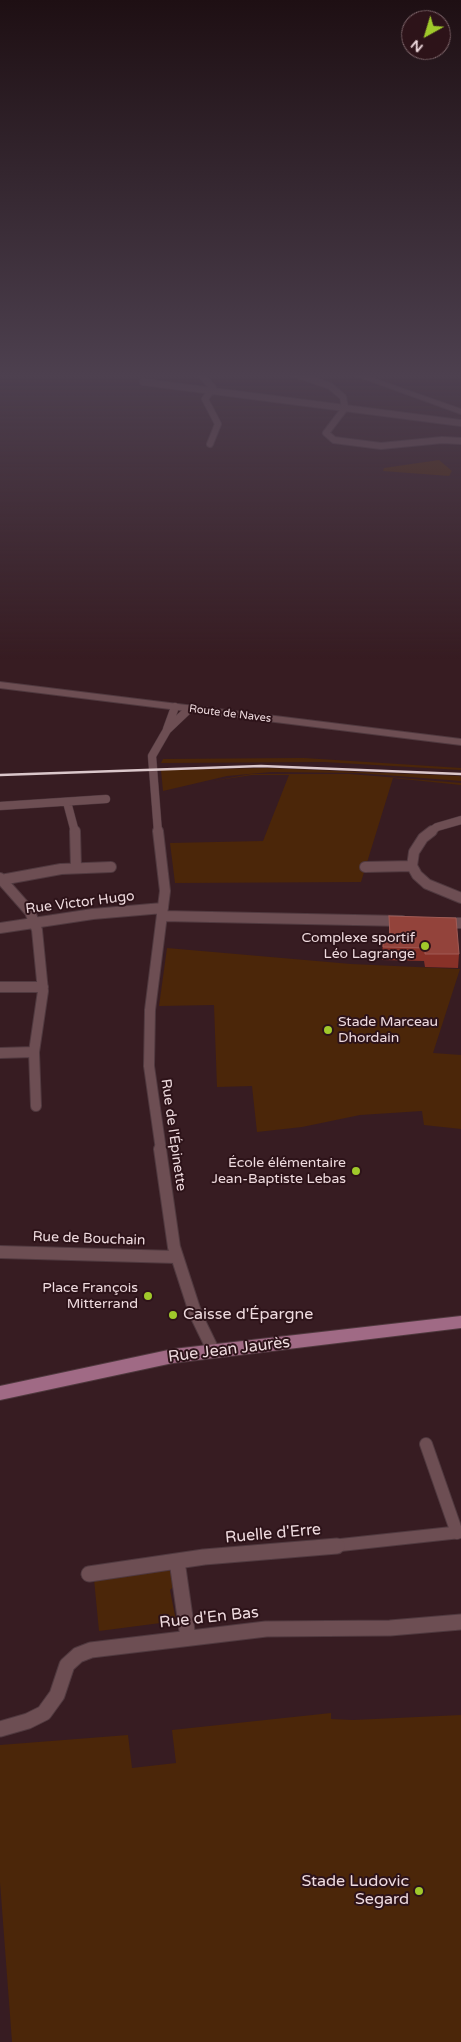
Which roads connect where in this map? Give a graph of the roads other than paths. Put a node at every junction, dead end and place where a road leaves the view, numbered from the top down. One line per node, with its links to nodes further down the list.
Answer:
1 (0, 685): 2 (main road, Route de Naves)
2 (175, 707): 3 (main road, Route de Naves); 4 (street, Rue de l'Épinette)
3 (189, 709): 4 (street, Rue de l'Épinette); 5 (main road, Route de Naves)
4 (167, 730): 16 (street, Rue de l'Épinette)
5 (461, 742)
6 (106, 799): 7 (street)
7 (67, 802): 8 (street); 13 (street)
8 (0, 806)
9 (461, 820): 10 (street)
10 (412, 866): 12 (street); 15 (street)
11 (111, 867): 13 (street)
12 (365, 867)
13 (76, 868): 14 (street)
14 (0, 879): 17 (street)
15 (461, 898)
16 (163, 912): 17 (street, Rue Victor Hugo); 18 (street); 28 (street, Rue de l'Épinette)
17 (35, 922): 21 (street, Rue Victor Hugo); 23 (street)
18 (411, 922)
19 (431, 922): 20 (street)
20 (461, 923)
21 (0, 928)
22 (0, 987): 23 (street)
23 (43, 987): 24 (street)
24 (34, 1052): 25 (street); 26 (street)
25 (0, 1053)
26 (36, 1106)
27 (0, 1252): 28 (street, Rue de Bouchain)
28 (176, 1257): 30 (street, Rue de l'Épinette)
29 (461, 1322): 30 (main road, Rue Jean Jaurès)
30 (213, 1350): 31 (main road, Rue Jean Jaurès)
31 (0, 1393)
32 (426, 1444): 33 (street)
33 (459, 1532): 34 (street, Ruelle d'Erre)
34 (177, 1561): 35 (street, Ruelle d'Erre); 37 (street)
35 (89, 1574)
36 (461, 1622): 37 (street, Rue d'En Bas)
37 (188, 1638): 38 (street, Rue d'En Bas)
38 (0, 1728)

